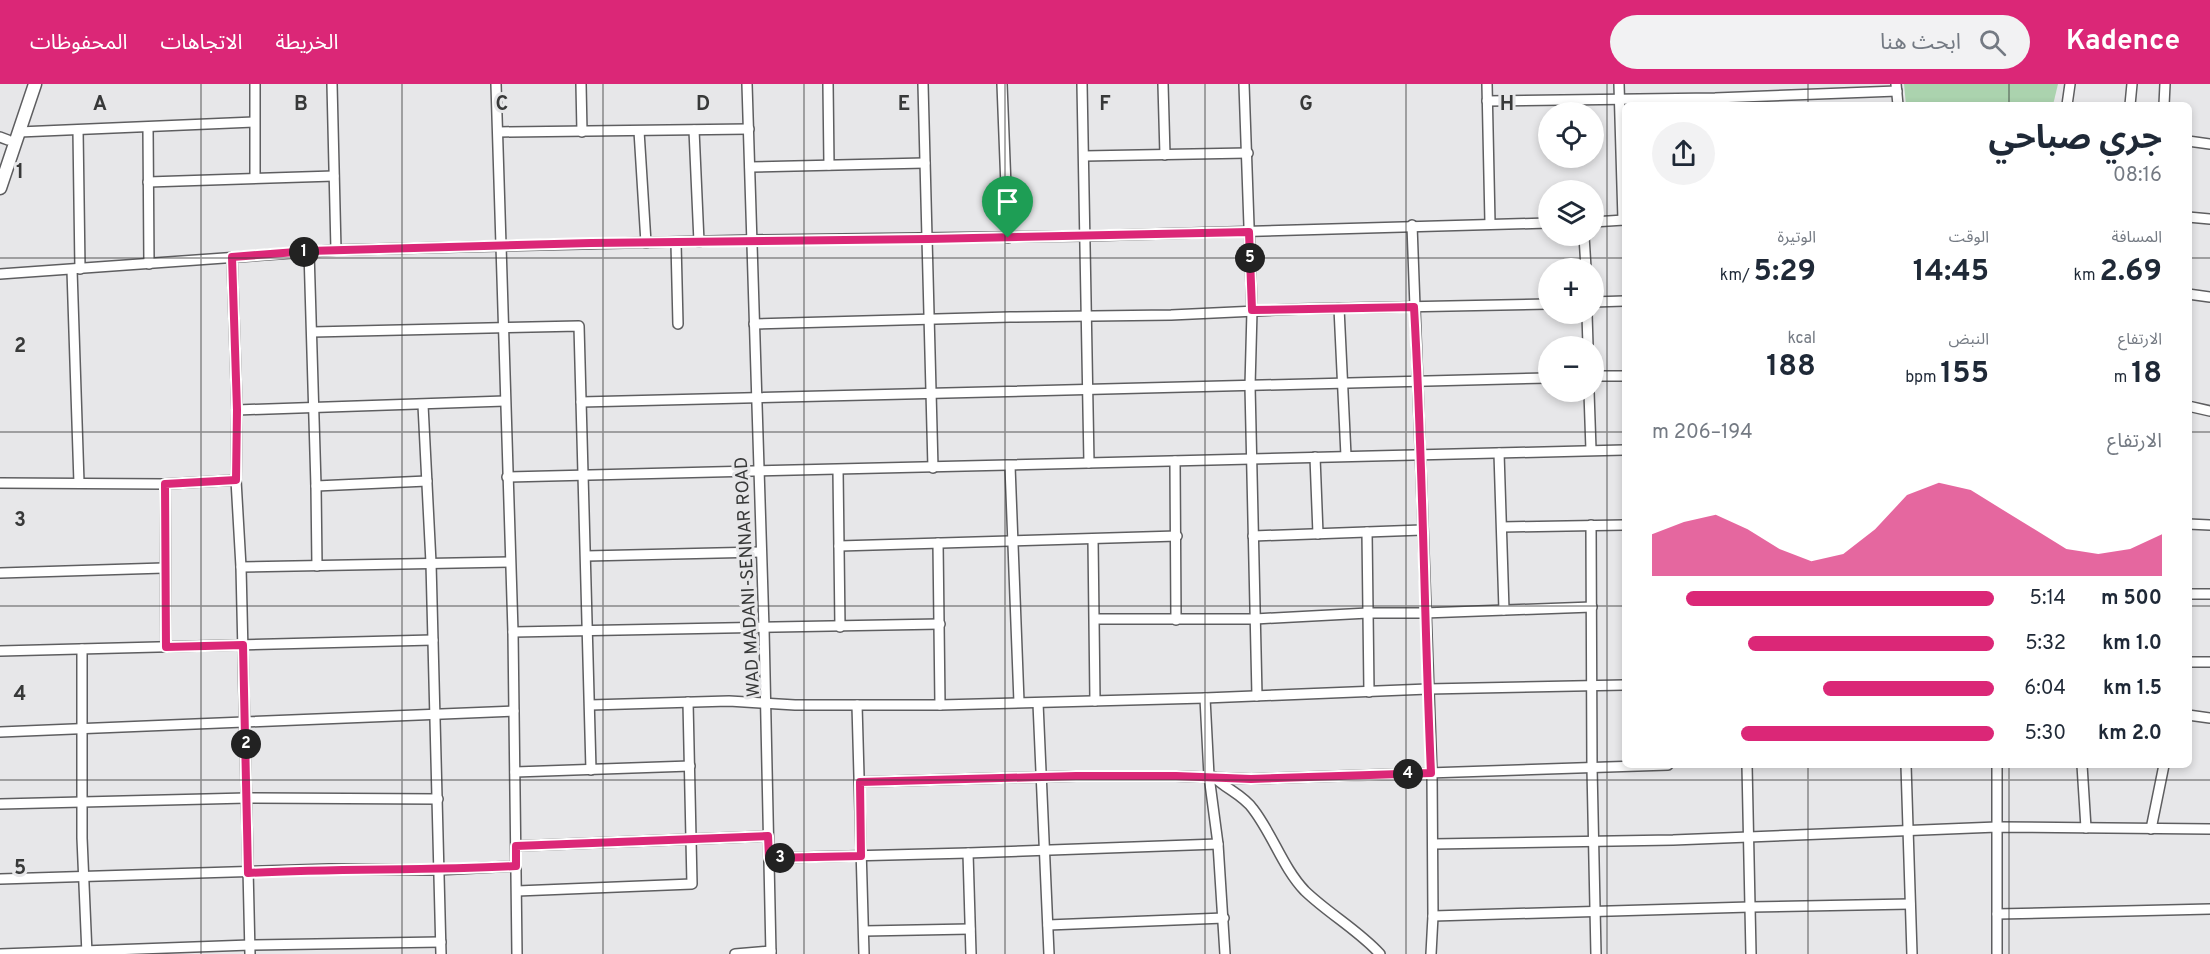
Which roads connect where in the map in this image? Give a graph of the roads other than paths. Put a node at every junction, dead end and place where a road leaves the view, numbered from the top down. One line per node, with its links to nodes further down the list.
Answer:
1 (28, 84): 37 (street)
2 (35, 84): 34 (street)
3 (255, 84): 28 (street)
4 (332, 84): 48 (street)
5 (496, 84): 35 (street)
6 (581, 84): 36 (street)
7 (747, 84): 30 (street, WAD MADANI-SENNAR ROAD)
8 (828, 84): 46 (street)
9 (923, 84): 45 (street)
10 (1002, 84): 61 (street)
11 (1082, 84): 43 (street)
12 (1163, 84): 42 (street)
13 (1244, 84): 41 (street)
14 (1487, 84): 22 (street)
15 (1619, 84): 21 (street)
16 (2070, 84): 25 (street)
17 (2132, 84): 26 (street)
18 (2165, 84): 27 (street)
19 (1896, 87): 20 (street); 24 (street)
20 (1812, 89): 23 (street)
21 (1620, 100): 22 (street); 23 (street); 38 (street)
22 (1487, 101): 56 (street)
23 (1715, 102)
24 (1898, 102)
25 (2067, 102)
26 (2130, 102)
27 (2164, 102)
28 (254, 122): 29 (street); 49 (street)
29 (148, 128): 31 (street); 50 (street)
30 (749, 129): 32 (street); 47 (street, WAD MADANI-SENNAR ROAD)
31 (78, 130): 34 (street); 72 (street)
32 (694, 130): 33 (street); 64 (street)
33 (639, 131): 36 (street); 65 (street)
34 (19, 132): 51 (street)
35 (498, 132): 36 (street); 67 (street)
36 (582, 132)
37 (4, 138): 44 (street)
38 (1622, 138)
39 (2192, 142): 40 (street)
40 (2210, 144)
41 (1248, 153): 42 (street); 59 (street)
42 (1165, 154): 43 (street)
43 (1084, 156): 60 (street)
44 (0, 163)
45 (926, 164): 46 (street); 62 (street)
46 (829, 165): 47 (street)
47 (750, 166): 63 (street, WAD MADANI-SENNAR ROAD)
48 (334, 176): 49 (street); 68 (street)
49 (255, 178): 50 (street)
50 (148, 182): 71 (street)
51 (0, 188)
52 (2192, 217): 53 (street)
53 (2210, 219)
54 (1622, 220): 55 (street)
55 (1604, 221)
56 (1490, 223): 57 (street); 58 (street)
57 (1538, 223)
58 (1412, 225): 59 (street); 79 (street)
59 (1249, 232): 60 (street); 81 (street)
60 (1084, 236): 61 (street); 82 (street)
61 (1008, 238): 62 (street)
62 (928, 239): 63 (street); 83 (street)
63 (752, 240): 64 (street); 85 (street, WAD MADANI-SENNAR ROAD)
64 (699, 242): 66 (street)
65 (646, 243): 66 (street); 67 (street)
66 (676, 243): 84 (street)
67 (500, 246): 68 (street); 86 (street)
68 (336, 250): 69 (street)
69 (309, 251): 70 (street); 87 (street)
70 (232, 257): 71 (street); 103 (street)
71 (149, 264): 72 (street)
72 (76, 269): 73 (street); 123 (street)
73 (0, 274)
74 (2192, 295): 75 (street)
75 (2210, 297)
76 (1622, 301): 77 (street)
77 (1604, 302)
78 (1538, 304): 79 (street)
79 (1414, 307): 80 (street); 91 (street)
80 (1339, 308): 81 (street); 92 (street)
81 (1252, 310): 82 (street); 93 (street)
82 (1086, 315): 83 (street); 94 (street)
83 (930, 319): 85 (street); 95 (street)
84 (678, 324)
85 (754, 324): 96 (street, WAD MADANI-SENNAR ROAD)
86 (504, 329): 87 (street); 97 (street); 98 (street)
87 (312, 332): 102 (street)
88 (1604, 376): 89 (street)
89 (1622, 376)
90 (1538, 378): 91 (street)
91 (1418, 382): 92 (street); 108 (street)
92 (1342, 384): 93 (street); 109 (street)
93 (1250, 386): 94 (street); 111 (street)
94 (1088, 390): 95 (street); 113 (street)
95 (932, 393): 96 (street); 115 (street)
96 (756, 398): 98 (street); 117 (street, WAD MADANI-SENNAR ROAD)
97 (505, 401): 100 (street); 119 (street)
98 (581, 402): 118 (street)
99 (1589, 402): 105 (street)
100 (423, 405): 102 (street); 121 (street)
101 (2192, 407): 104 (street)
102 (314, 408): 103 (street); 125 (street)
103 (237, 410): 120 (street)
104 (2210, 411)
105 (1591, 450): 106 (street); 107 (street)
106 (1622, 450)
107 (1499, 453): 108 (street); 130 (street)
108 (1422, 454): 109 (street); 131 (street)
109 (1346, 456): 110 (street)
110 (1316, 457): 111 (street); 133 (street)
111 (1252, 458): 112 (street); 135 (street)
112 (1175, 461): 113 (street); 134 (street)
113 (1089, 463): 114 (street)
114 (1010, 466): 115 (street); 137 (street)
115 (933, 468): 116 (street)
116 (838, 470): 117 (street); 139 (street)
117 (758, 472): 118 (street); 140 (street, WAD MADANI-SENNAR ROAD)
118 (583, 476): 119 (street); 141 (street)
119 (507, 477): 142 (street)
120 (236, 480): 124 (street); 145 (street)
121 (427, 481): 125 (street); 143 (street)
122 (0, 483): 123 (street)
123 (79, 483): 124 (street)
124 (165, 484): 146 (street)
125 (316, 486): 144 (street)
126 (2192, 524): 129 (street)
127 (1591, 525): 128 (street); 130 (street); 150 (street)
128 (1622, 525)
129 (2210, 525)
130 (1502, 527): 151 (street)
131 (1422, 530): 132 (street); 153 (street)
132 (1367, 532): 133 (street); 152 (street)
133 (1318, 534): 135 (street)
134 (1177, 536): 136 (street); 156 (street)
135 (1253, 536): 155 (street)
136 (1093, 540): 137 (street); 154 (street)
137 (1012, 541): 138 (street); 177 (street)
138 (938, 543): 139 (street); 157 (street)
139 (839, 546): 158 (street)
140 (761, 552): 141 (street); 159 (street, WAD MADANI-SENNAR ROAD)
141 (586, 556): 160 (street)
142 (510, 562): 143 (street); 161 (street)
143 (431, 564): 144 (street); 162 (street)
144 (317, 566): 145 (street)
145 (241, 567): 163 (street)
146 (164, 568): 147 (street); 164 (street)
147 (0, 573)
148 (2192, 594): 149 (street)
149 (2210, 594)
150 (1592, 607): 151 (street); 170 (street)
151 (1504, 610): 153 (street)
152 (1368, 613): 153 (street); 155 (street); 172 (street)
153 (1424, 614): 171 (street)
154 (1095, 619): 156 (street); 175 (street)
155 (1255, 619): 156 (street); 173 (street)
156 (1176, 620)
157 (940, 624): 158 (street); 182 (street)
158 (840, 627): 159 (street)
159 (764, 629): 160 (street); 179 (street, WAD MADANI-SENNAR ROAD)
160 (587, 631): 161 (street); 180 (street)
161 (513, 632): 183 (street)
162 (433, 639): 163 (street); 184 (street)
163 (243, 645): 164 (street); 187 (street)
164 (166, 647): 165 (street)
165 (82, 649): 166 (street); 188 (street)
166 (0, 651)
167 (2192, 662): 168 (street)
168 (2210, 662)
169 (1622, 685): 170 (street, WAD MADANI-SENNAR ROAD)
170 (1593, 687): 171 (street, WAD MADANI-SENNAR ROAD); 192 (street)
171 (1428, 689): 172 (street, WAD MADANI-SENNAR ROAD); 200 (street)
172 (1369, 692): 173 (street, WAD MADANI-SENNAR ROAD)
173 (1257, 696): 174 (street, WAD MADANI-SENNAR ROAD)
174 (1205, 698): 175 (street, WAD MADANI-SENNAR ROAD); 202 (street)
175 (1095, 701): 178 (street, WAD MADANI-SENNAR ROAD)
176 (688, 702): 179 (street); 180 (street); 190 (street)
177 (1019, 702): 178 (street, WAD MADANI-SENNAR ROAD); 182 (street, WAD MADANI-SENNAR ROAD)
178 (1038, 703): 201 (street)
179 (766, 704): 181 (street, WAD MADANI-SENNAR ROAD); 213 (street)
180 (590, 705): 198 (street)
181 (857, 705): 182 (street, WAD MADANI-SENNAR ROAD); 203 (street)
182 (940, 705)
183 (514, 711): 184 (street); 199 (street)
184 (435, 714): 187 (street); 205 (street)
185 (2192, 716): 186 (street)
186 (2210, 718)
187 (245, 721): 188 (street); 204 (street)
188 (82, 729): 189 (street); 206 (street)
189 (0, 732)
190 (690, 766): 198 (street); 215 (street)
191 (1622, 767): 192 (street)
192 (1592, 768): 200 (street); 216 (street)
193 (1747, 768): 214 (street)
194 (1905, 768): 212 (street)
195 (1997, 768): 208 (street)
196 (2082, 768): 209 (street)
197 (2163, 768): 210 (street)
198 (591, 770): 199 (street)
199 (516, 771): 219 (street)
200 (1431, 773): 202 (street); 218 (street)
201 (1042, 776): 202 (street); 203 (street); 220 (street)
202 (1212, 776): 217 (street); 252 (street)
203 (860, 782): 222 (street)
204 (247, 798): 205 (street); 206 (street); 226 (street)
205 (438, 799): 225 (street)
206 (82, 803): 207 (street); 227 (street)
207 (0, 804)
208 (1997, 826): 209 (street); 212 (street); 234 (street)
209 (2086, 828): 210 (street)
210 (2151, 829): 211 (street)
211 (2210, 829)
212 (1906, 830): 214 (street); 230 (street)
213 (768, 836): 215 (street); 223 (street)
214 (1748, 837): 216 (street); 231 (street)
215 (691, 839): 219 (street); 229 (street)
216 (1594, 842): 218 (street); 233 (street)
217 (1218, 844): 220 (street); 236 (street)
218 (1433, 844): 235 (street)
219 (516, 846): 224 (street)
220 (1046, 850): 221 (street); 237 (street)
221 (969, 854): 222 (street); 238 (street)
222 (861, 856): 223 (street); 239 (street)
223 (769, 858): 243 (street)
224 (516, 866): 225 (street); 229 (street)
225 (438, 870): 226 (street); 240 (street)
226 (248, 873): 227 (street); 241 (street)
227 (83, 878): 228 (street); 242 (street)
228 (0, 879)
229 (517, 891): 246 (street)
230 (1910, 904): 231 (street); 256 (street)
231 (1750, 907): 233 (street); 255 (street)
232 (2210, 909): 234 (street)
233 (1594, 911): 235 (street); 254 (street)
234 (1997, 914): 257 (street)
235 (1433, 916): 253 (street)
236 (1224, 918): 237 (street); 251 (street)
237 (1048, 925): 250 (street)
238 (970, 929): 239 (street); 249 (street)
239 (864, 931): 248 (street)
240 (441, 942): 241 (street); 245 (street)
241 (250, 950): 242 (street)
242 (87, 953): 244 (street)
243 (771, 953): 247 (street)
244 (0, 954)
245 (441, 954)
246 (517, 954)
247 (735, 954)
248 (864, 954)
249 (971, 954)
250 (1049, 954)
251 (1225, 954)
252 (1380, 954)
253 (1431, 954)
254 (1596, 954)
255 (1751, 954)
256 (1912, 954)
257 (1997, 954)

